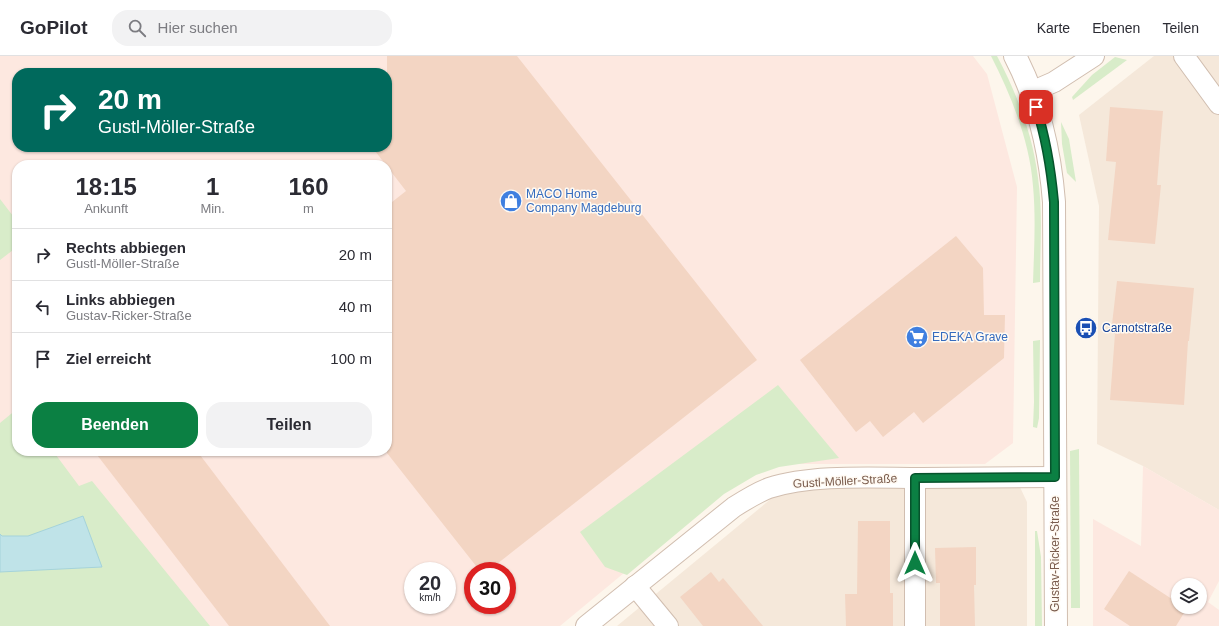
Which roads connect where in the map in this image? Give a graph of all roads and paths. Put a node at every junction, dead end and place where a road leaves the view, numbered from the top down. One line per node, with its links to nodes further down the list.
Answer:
1 (1015, 56): 4 (street, Gustav-Ricker-Straße)
2 (1094, 56): 4 (street)
3 (1184, 56): 5 (street)
4 (1031, 92): 6 (street, Gustav-Ricker-Straße)
5 (1219, 104)
6 (1055, 477): 7 (street, Gustl-Möller-Straße); 12 (street, Gustav-Ricker-Straße)
7 (915, 478): 8 (street, Gustl-Möller-Straße); 11 (street)
8 (635, 586): 9 (street, Gustl-Möller-Straße); 10 (street)
9 (586, 626)
10 (668, 626)
11 (915, 626)
12 (1056, 626)

